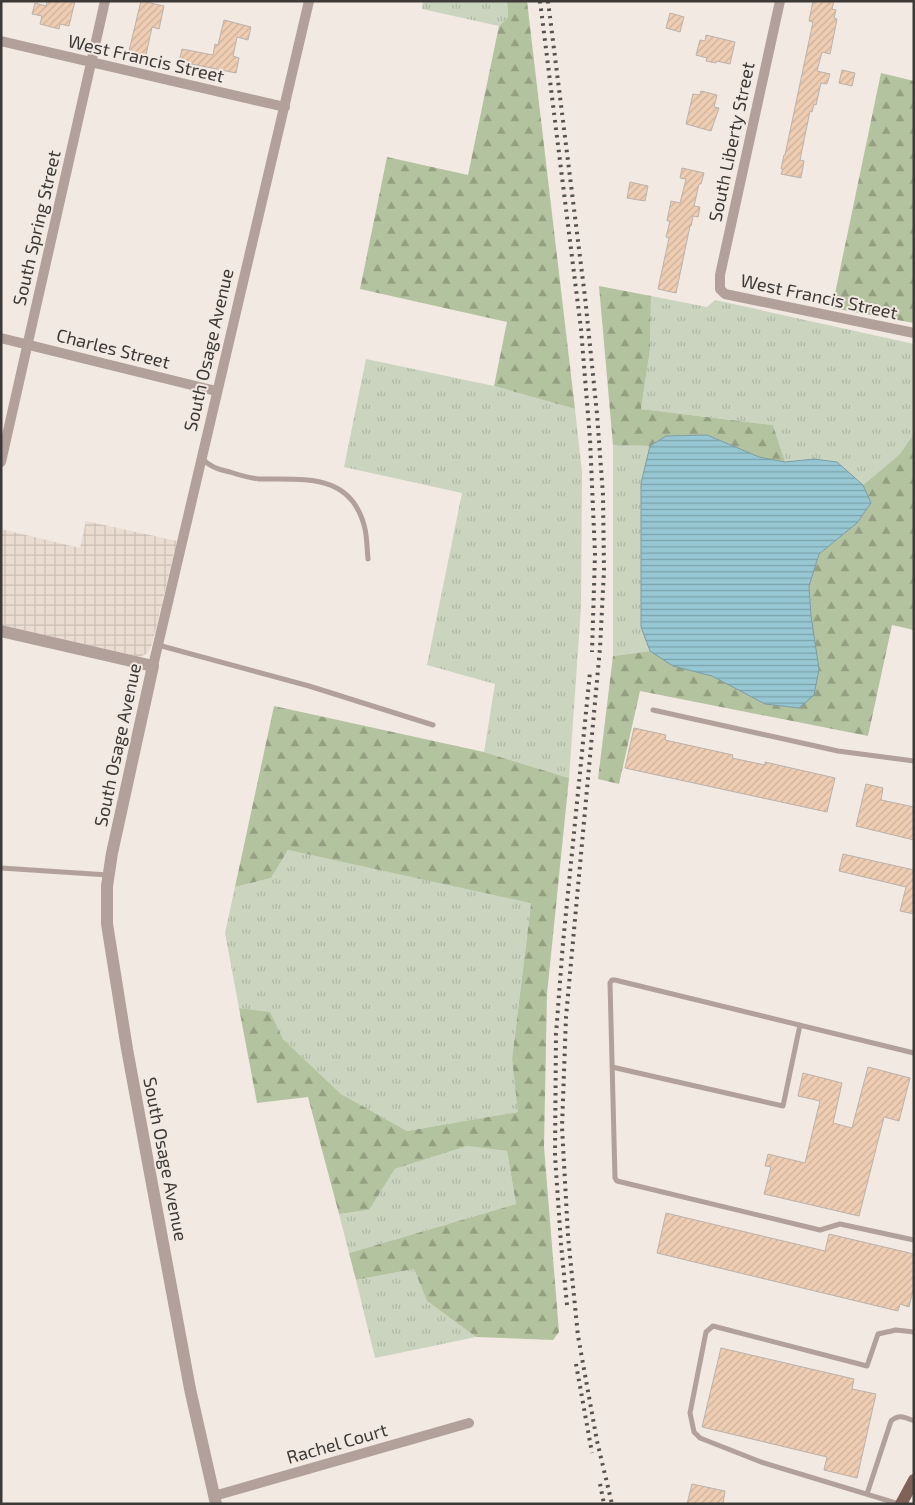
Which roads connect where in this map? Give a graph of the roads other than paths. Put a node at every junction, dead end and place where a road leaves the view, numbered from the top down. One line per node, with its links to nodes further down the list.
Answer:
1 (105, 1): 5 (street, South Spring Street)
2 (309, 1): 6 (street, South Osage Avenue)
3 (780, 1): 7 (street, South Liberty Street)
4 (1, 42): 5 (street, West Francis Street)
5 (91, 63): 6 (street, West Francis Street); 10 (street, South Spring Street)
6 (284, 107): 11 (street, South Osage Avenue)
7 (720, 289): 8 (street, West Francis Street)
8 (914, 333)
9 (1, 338): 10 (street, Charles Street)
10 (28, 344): 11 (street, Charles Street); 13 (street, South Spring Street)
11 (216, 391): 12 (street, South Osage Avenue)
12 (202, 453): 14 (lane); 16 (street, South Osage Avenue)
13 (1, 462)
14 (368, 559)
15 (1, 631): 17 (street)
16 (158, 645): 17 (street, South Osage Avenue); 19 (lane)
17 (153, 666): 22 (street, South Osage Avenue)
18 (652, 710): 20 (lane)
19 (433, 725)
20 (914, 761)
21 (1, 868): 22 (lane)
22 (109, 875): 32 (street, South Osage Avenue)
23 (800, 1026): 24 (lane); 25 (lane); 25 (lane)
24 (914, 1054)
25 (612, 1067): 26 (lane)
26 (914, 1240)
27 (914, 1332): 31 (lane)
28 (914, 1421): 31 (lane)
29 (469, 1423): 32 (street, Rachel Court)
30 (914, 1480): 33 (main road)
31 (867, 1494): 33 (lane)
32 (215, 1500)
33 (900, 1504)

